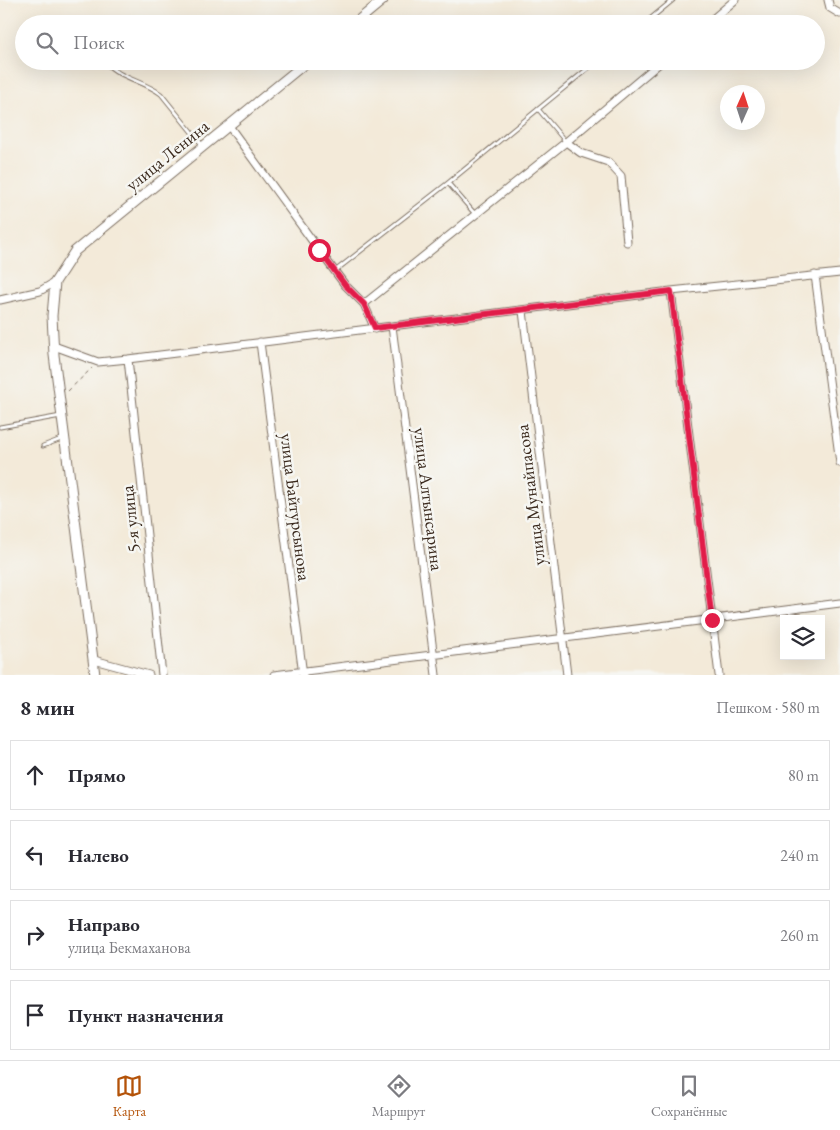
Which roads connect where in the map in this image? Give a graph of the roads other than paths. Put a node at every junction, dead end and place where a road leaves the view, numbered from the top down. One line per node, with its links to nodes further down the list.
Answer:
1 (383, 0): 6 (street)
2 (673, 0): 7 (lane)
3 (735, 0): 8 (street)
4 (828, 0): 5 (street)
5 (840, 14)
6 (365, 15)
7 (655, 15)
8 (718, 15)
9 (114, 70): 16 (lane)
10 (297, 70): 14 (street, улица Ленина)
11 (586, 70): 13 (lane)
12 (651, 70): 15 (street)
13 (538, 110): 15 (lane); 17 (lane)
14 (229, 126): 16 (street, улица Ленина); 20 (street)
15 (566, 142): 18 (street); 19 (street)
16 (204, 146): 23 (street, улица Ленина)
17 (448, 183): 18 (lane); 20 (lane)
18 (475, 214): 26 (street)
19 (627, 242)
20 (334, 271): 26 (street)
21 (840, 273): 22 (street)
22 (815, 276): 24 (street); 37 (street)
23 (55, 282): 25 (street); 31 (street)
24 (671, 291): 27 (street); 39 (street)
25 (0, 300)
26 (364, 304): 29 (street)
27 (523, 311): 28 (street); 40 (street, улица Мунайпасова)
28 (392, 326): 29 (street); 41 (street, улица Алтынсарина)
29 (375, 328): 30 (street)
30 (260, 342): 32 (street); 43 (street, улица Байтурсынова)
31 (54, 346): 32 (street); 33 (street)
32 (128, 359): 46 (street, 5-я улица)
33 (61, 416): 34 (lane); 35 (street)
34 (0, 427)
35 (64, 438): 36 (lane); 42 (street)
36 (44, 446)
37 (840, 463)
38 (840, 603): 39 (street)
39 (712, 620): 40 (street); 50 (street)
40 (562, 639): 41 (street); 49 (street, улица Мунайпасова)
41 (434, 655): 43 (street); 48 (street, улица Алтынсарина)
42 (94, 660): 44 (street); 45 (street)
43 (303, 674): 47 (street)
44 (95, 675)
45 (149, 675)
46 (162, 675)
47 (274, 675)
48 (436, 675)
49 (567, 675)
50 (719, 675)

